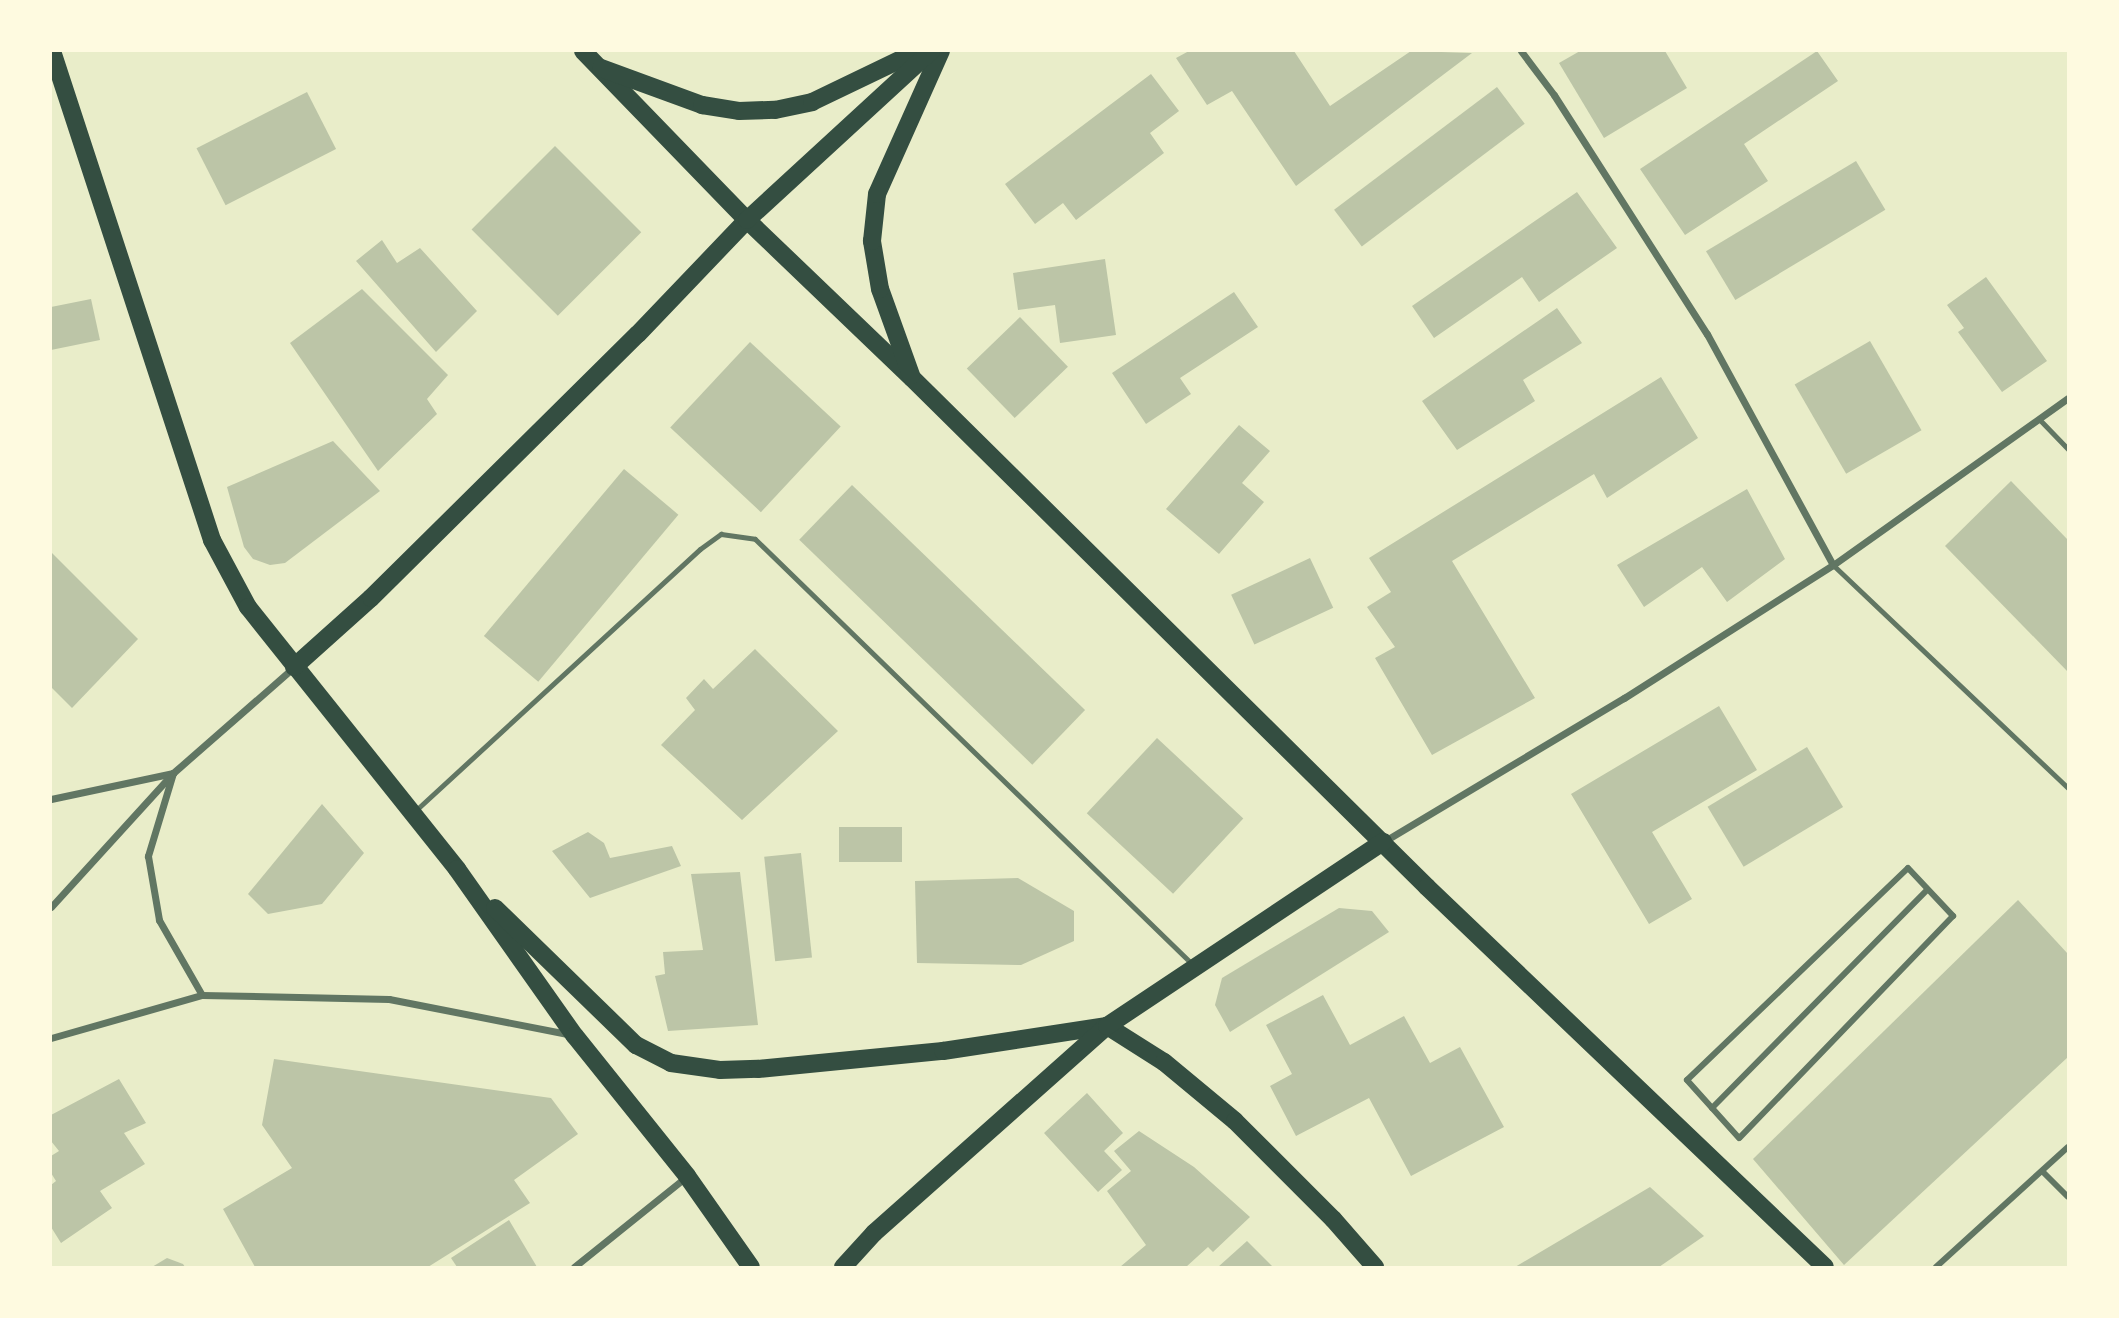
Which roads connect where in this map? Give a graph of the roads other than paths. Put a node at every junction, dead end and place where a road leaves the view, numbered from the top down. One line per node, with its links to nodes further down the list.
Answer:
1 (52, 51): 14 (main road)
2 (583, 51): 7 (main road)
3 (918, 51): 7 (main road)
4 (931, 51): 8 (main road)
5 (941, 51): 9 (main road)
6 (1521, 51): 13 (street)
7 (595, 65): 8 (main road)
8 (747, 220): 9 (main road); 14 (main road)
9 (912, 378): 19 (main road)
10 (2068, 398): 11 (street)
11 (2039, 419): 12 (lane); 13 (street)
12 (2068, 449)
13 (1833, 565): 16 (lane); 19 (street)
14 (294, 667): 15 (street); 18 (main road)
15 (173, 773): 17 (street); 22 (street); 24 (street)
16 (2068, 788)
17 (51, 799)
18 (413, 813): 20 (main road); 23 (lane)
19 (1382, 842): 23 (main road); 37 (main road)
20 (457, 869): 25 (main road); 26 (main road)
21 (1927, 890): 28 (street); 28 (street); 28 (street)
22 (51, 907)
23 (1195, 967): 25 (main road)
24 (202, 995): 26 (street); 27 (street)
25 (1107, 1026): 35 (main road); 36 (main road)
26 (575, 1036): 31 (main road)
27 (51, 1038)
28 (1712, 1108)
29 (2068, 1147): 30 (street)
30 (2043, 1172): 32 (street); 38 (street)
31 (687, 1176): 33 (street); 34 (main road)
32 (2068, 1197)
33 (574, 1267)
34 (751, 1267)
35 (843, 1267)
36 (1375, 1267)
37 (1825, 1267)
38 (1936, 1267)

